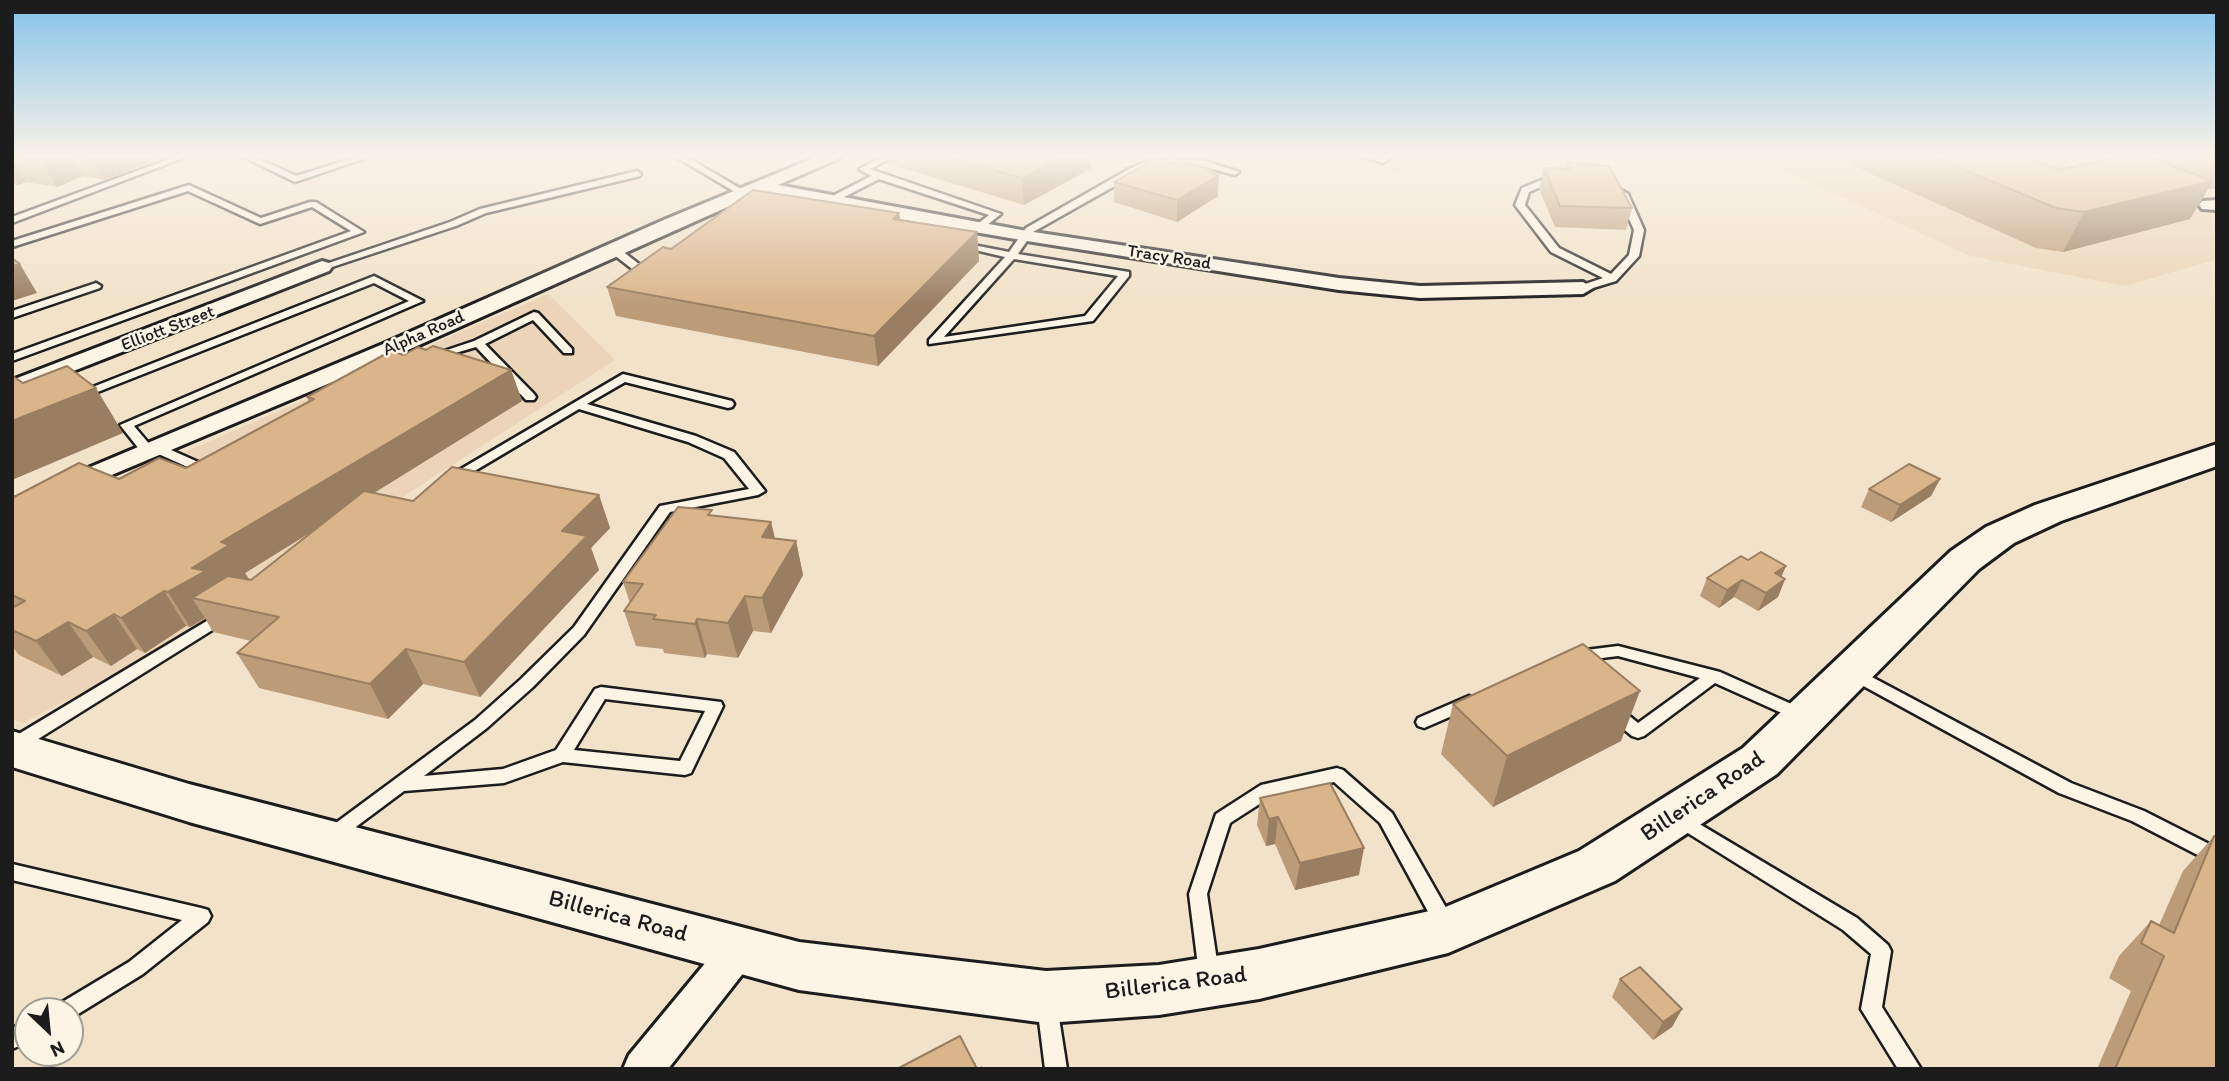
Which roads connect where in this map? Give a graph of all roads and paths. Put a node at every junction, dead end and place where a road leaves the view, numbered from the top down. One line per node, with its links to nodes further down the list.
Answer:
1 (51, 205): 15 (lane)
2 (134, 205): 19 (lane)
3 (227, 205): 4 (lane)
4 (308, 205)
5 (315, 205): 30 (lane)
6 (506, 205): 22 (lane)
7 (721, 205): 20 (street, Alpha Road)
8 (816, 205): 14 (street, Tracy Road)
9 (830, 205): 14 (lane)
10 (969, 205): 16 (lane)
11 (1073, 205): 17 (lane)
12 (1520, 205): 24 (lane)
13 (1628, 205): 24 (lane)
14 (826, 208): 16 (street, Tracy Road)
15 (12, 220)
16 (978, 228): 17 (street, Tracy Road)
17 (1027, 236): 21 (lane); 26 (street, Tracy Road)
18 (945, 240): 21 (lane)
19 (12, 244)
20 (613, 249): 23 (lane); 37 (street, Alpha Road)
21 (1012, 257): 21 (lane)
22 (322, 267): 32 (street, Elliott Street)
23 (643, 273)
24 (1612, 279): 26 (lane)
25 (96, 286): 27 (lane)
26 (1583, 288)
27 (12, 315)
28 (478, 343): 29 (lane); 31 (lane); 33 (lane)
29 (568, 351)
30 (12, 358)
31 (424, 360)
32 (12, 388)
33 (530, 397)
34 (64, 400): 37 (lane)
35 (728, 404): 36 (lane)
36 (578, 405): 40 (lane); 52 (lane)
37 (152, 449): 39 (lane); 41 (street, Alpha Road)
38 (2217, 454): 44 (main road, Billerica Road)
39 (218, 464)
40 (436, 487)
41 (12, 509)
42 (238, 607): 50 (lane)
43 (1557, 664): 45 (lane)
44 (1851, 672): 48 (main road, Billerica Road); 55 (lane)
45 (1714, 676): 47 (lane); 48 (lane)
46 (1484, 696): 49 (lane)
47 (1598, 698)
48 (1806, 716): 53 (main road, Billerica Road)
49 (1424, 722)
50 (12, 748): 54 (main road, Billerica Road)
51 (562, 755): 51 (lane); 52 (lane)
52 (402, 784): 54 (lane)
53 (1676, 817): 57 (main road, Billerica Road); 66 (lane)
54 (327, 839): 58 (main road, Billerica Road)
55 (2217, 857)
56 (12, 872): 61 (lane)
57 (1448, 930): 59 (main road, Billerica Road); 59 (lane)
58 (739, 950): 60 (main road, Billerica Road); 63 (street)
59 (1210, 982): 60 (main road, Billerica Road)
60 (1046, 997): 65 (lane)
61 (84, 1000)
62 (966, 1064): 64 (path)
63 (643, 1069)
64 (982, 1069)
65 (1056, 1069)
66 (1910, 1069)

